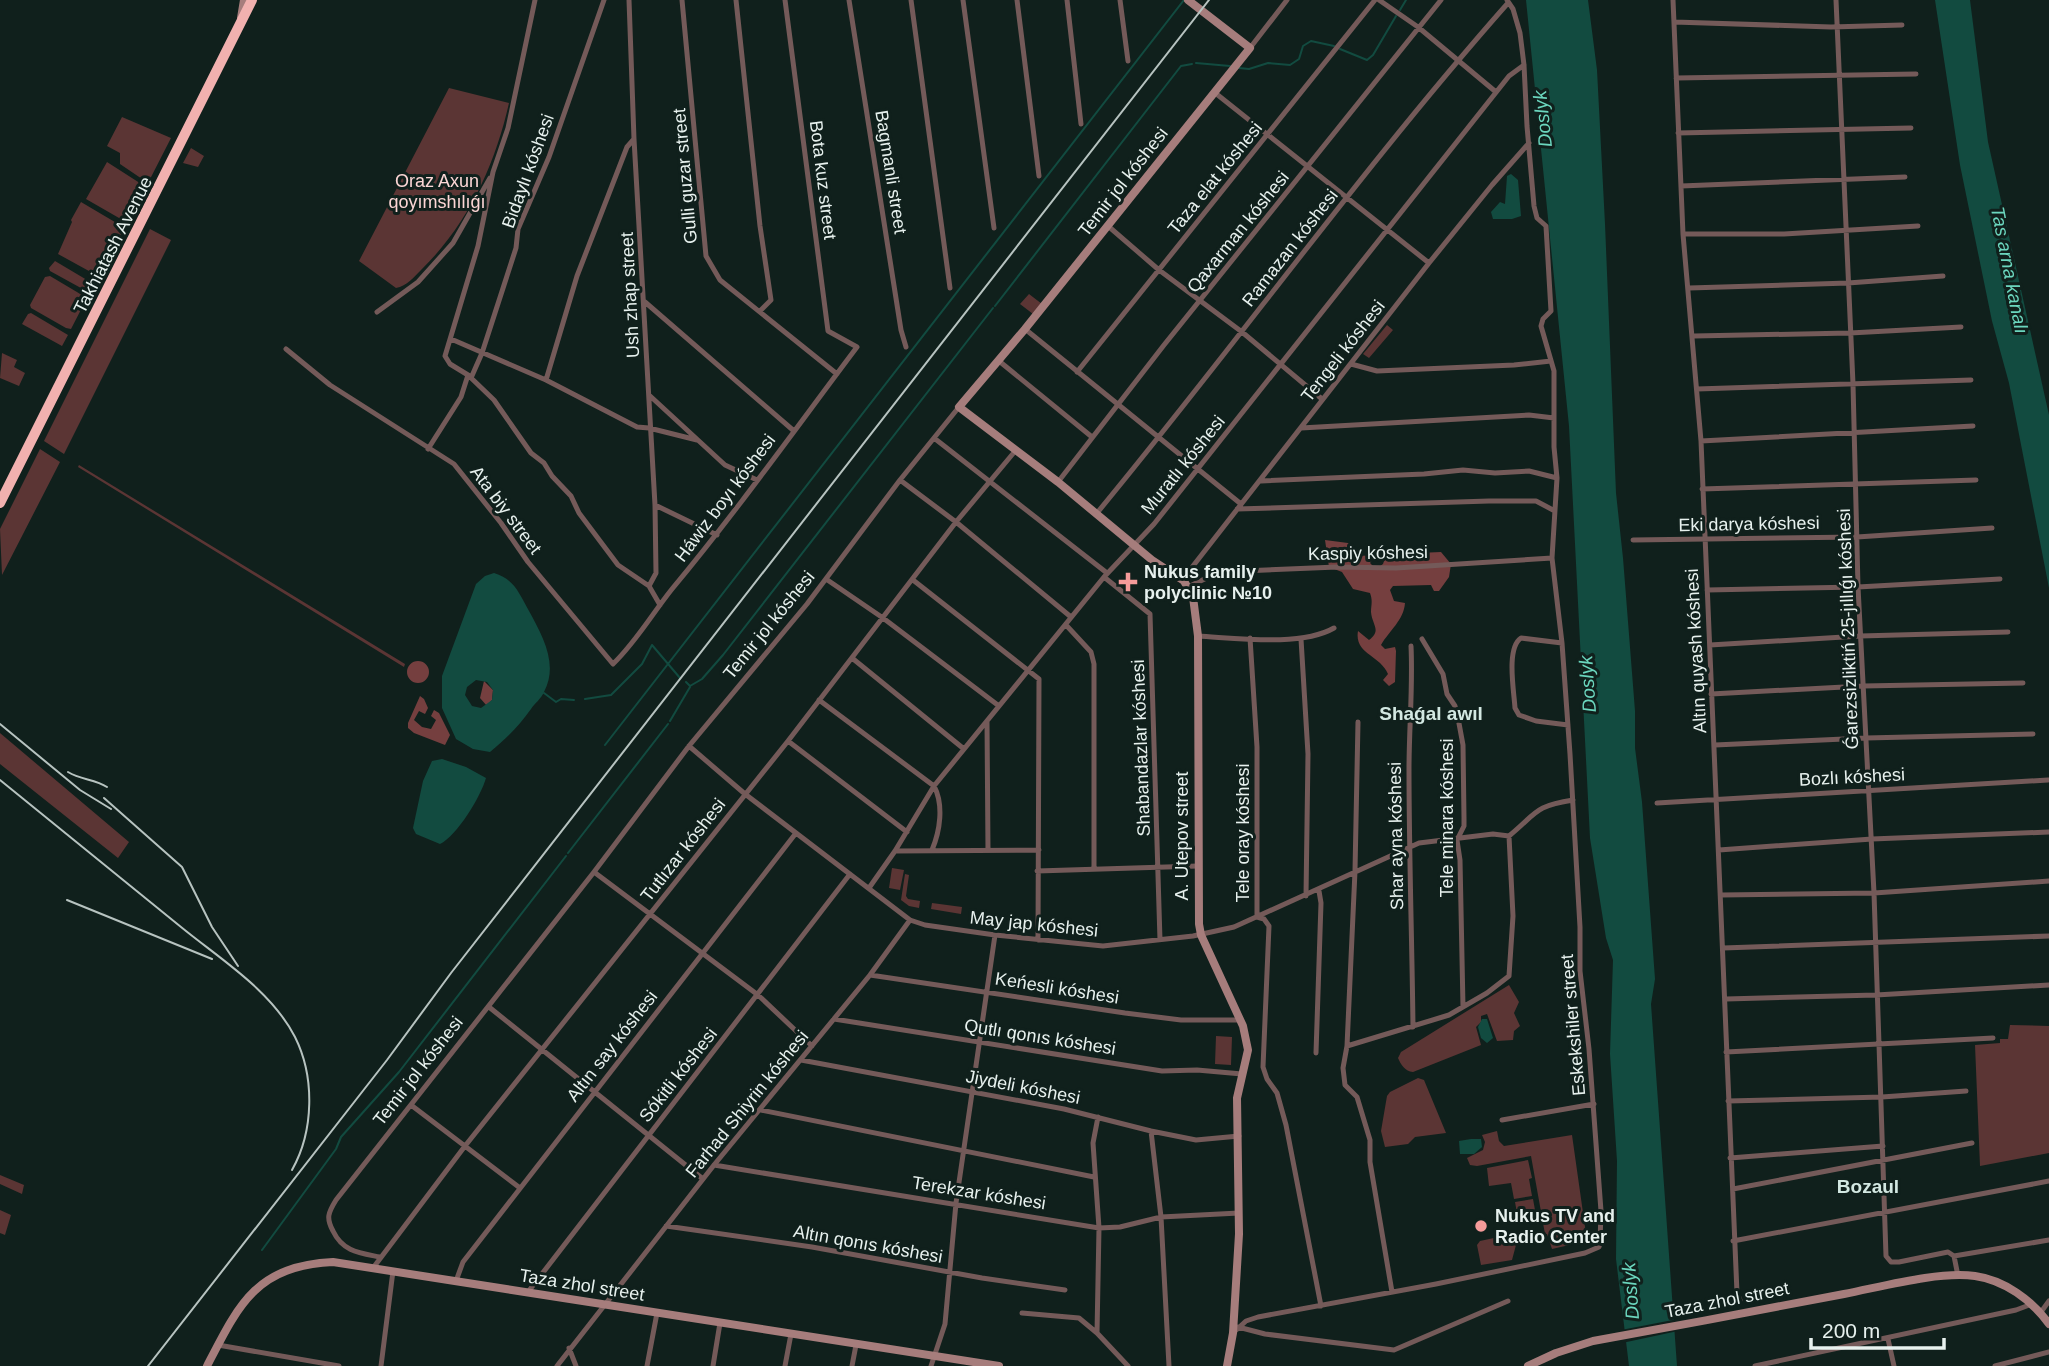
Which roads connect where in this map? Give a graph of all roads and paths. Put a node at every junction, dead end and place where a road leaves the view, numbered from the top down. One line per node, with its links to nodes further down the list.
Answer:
1 (244, 0): 26 (street)
2 (252, 0): 26 (highway, Takhiatash Avenue)
3 (535, 0): 44 (street)
4 (604, 0): 75 (street, Bidaylı kóshesi)
5 (629, 0): 41 (street, Ush zhap street)
6 (682, 0): 64 (street, Gulli guzar street)
7 (736, 0): 64 (street)
8 (785, 0): 72 (street, Bota kuz street)
9 (849, 0): 73 (street, Bagmanli street)
10 (911, 0): 60 (street)
11 (963, 0): 52 (street)
12 (1017, 0): 45 (street)
13 (1067, 0): 36 (street)
14 (1120, 0): 29 (street)
15 (1188, 0): 27 (street)
16 (1287, 0): 27 (street, Temir jol kóshesi)
17 (1377, 0): 24 (street); 40 (street, Taza elat kóshesi)
18 (1441, 0): 24 (street, Qaxarman kóshesi)
19 (1674, 0): 22 (street, Altın quyash kóshesi)
20 (1836, 0): 25 (street, Ǵarezsizliktiń 25-jıllıǵı kóshesi)
21 (1508, 1): 28 (street, Ramazan kóshesi); 30 (street, Eskekshiler street)
22 (1674, 22): 25 (street); 33 (street, Altın quyash kóshesi)
23 (1902, 25): 25 (street)
24 (1418, 27): 28 (street); 43 (street, Qaxarman kóshesi)
25 (1837, 27): 32 (street, Ǵarezsizliktiń 25-jıllıǵı kóshesi)
26 (239, 28): 114 (highway, Takhiatash Avenue)
27 (1250, 48): 34 (street, Temir jol kóshesi)
28 (1458, 60): 35 (street); 49 (street, Ramazan kóshesi)
29 (1128, 61)
30 (1524, 65): 35 (street, Muratlı kóshesi); 42 (street, Eskekshiler street)
31 (1916, 74): 32 (street)
32 (1840, 76): 33 (street); 38 (street, Ǵarezsizliktiń 25-jıllıǵı kóshesi)
33 (1676, 78): 39 (street, Altın quyash kóshesi)
34 (1214, 92): 40 (street); 50 (street, Temir jol kóshesi)
35 (1496, 92): 54 (street, Muratlı kóshesi)
36 (1081, 124)
37 (1911, 128): 38 (street)
38 (1844, 131): 39 (street); 47 (street, Ǵarezsizliktiń 25-jıllıǵı kóshesi)
39 (1678, 133): 48 (street, Altın quyash kóshesi)
40 (1267, 135): 43 (street); 57 (street, Taza elat kóshesi)
41 (634, 139): 63 (street, Ush zhap street); 83 (street)
42 (1529, 143): 56 (street, Tengeli kóshesi); 77 (street, Eskekshiler street)
43 (1308, 167): 49 (street); 62 (street, Qaxarman kóshesi)
44 (493, 172): 65 (street); 71 (street)
45 (1039, 176)
46 (1905, 177): 47 (street)
47 (1845, 181): 48 (street); 53 (street, Ǵarezsizliktiń 25-jıllıǵı kóshesi)
48 (1681, 186): 55 (street, Altın quyash kóshesi)
49 (1348, 197): 54 (street); 68 (street, Ramazan kóshesi)
50 (1108, 226): 57 (street); 67 (street, Temir jol kóshesi)
51 (1917, 226): 53 (street)
52 (994, 228)
53 (1847, 229): 55 (street); 59 (street, Ǵarezsizliktiń 25-jıllıǵı kóshesi)
54 (1387, 230): 56 (street); 78 (street, Muratlı kóshesi)
55 (1683, 234): 61 (street, Altın quyash kóshesi)
56 (1429, 263): 79 (street, Tengeli kóshesi)
57 (1159, 270): 62 (street); 80 (street, Taza elat kóshesi)
58 (1943, 276): 59 (street)
59 (1848, 283): 61 (street); 69 (street, Ǵarezsizliktiń 25-jıllıǵı kóshesi)
60 (950, 288)
61 (1689, 288): 70 (street, Altın quyash kóshesi)
62 (1200, 301): 68 (street); 89 (street, Qaxarman kóshesi)
63 (645, 302): 87 (street, Ush zhap street); 95 (street)
64 (760, 311): 81 (street, Gulli guzar street)
65 (377, 312)
66 (1961, 327): 69 (street)
67 (1025, 330): 76 (street, Temir jol kóshesi); 80 (street)
68 (1242, 332): 78 (street); 99 (street, Ramazan kóshesi)
69 (1850, 333): 70 (street); 85 (street, Ǵarezsizliktiń 25-jıllıǵı kóshesi)
70 (1693, 337): 86 (street, Altın quyash kóshesi)
71 (451, 339): 75 (street); 82 (street)
72 (857, 347): 81 (street, Háwiz boyı kóshesi)
73 (906, 347)
74 (286, 349): 102 (street, Ata biy street)
75 (482, 353): 82 (street, Bidaylı kóshesi); 83 (street)
76 (999, 361): 90 (street, Temir jol kóshesi); 97 (street)
77 (1551, 361): 79 (street); 91 (street, Eskekshiler street)
78 (1281, 364): 88 (street); 104 (street, Muratlı kóshesi)
79 (1351, 364): 88 (street, Tengeli kóshesi)
80 (1077, 372): 89 (street)
81 (837, 374): 95 (street, Háwiz boyı kóshesi)
82 (470, 377): 102 (street, Bidaylı kóshesi); 132 (street)
83 (546, 380): 93 (street)
84 (1971, 380): 85 (street)
85 (1853, 384): 86 (street); 96 (street, Ǵarezsizliktiń 25-jıllıǵı kóshesi)
86 (1697, 388): 101 (street, Altın quyash kóshesi)
87 (649, 395): 93 (street, Ush zhap street); 100 (street)
88 (1322, 399): 94 (street, Tengeli kóshesi)
89 (1119, 405): 97 (street, Qaxarman kóshesi); 99 (street)
90 (959, 407): 98 (street, Temir jol kóshesi); 103 (street)
91 (1554, 418): 94 (street); 105 (street, Eskekshiler street)
92 (1973, 426): 96 (street)
93 (649, 428): 100 (street); 115 (street, Ush zhap street)
94 (1301, 428): 110 (street, Tengeli kóshesi)
95 (794, 431): 106 (street, Háwiz boyı kóshesi)
96 (1855, 433): 101 (street); 112 (street, Ǵarezsizliktiń 25-jıllıǵı kóshesi)
97 (1093, 437): 111 (street, Qaxarman kóshesi)
98 (934, 438): 107 (street, Temir jol kóshesi); 108 (street, Shabandazlar kóshesi)
99 (1159, 439): 104 (street); 118 (street, Ramazan kóshesi)
100 (697, 440): 106 (street)
101 (1701, 441): 113 (street, Altın quyash kóshesi)
102 (428, 449): 150 (street, Ata biy street)
103 (1016, 450): 108 (street, Tutlızar kóshesi); 111 (street)
104 (1198, 470): 116 (street); 125 (street, Muratlı kóshesi)
105 (1557, 478): 110 (street); 117 (street, Eskekshiler street)
106 (757, 480): 121 (street, Háwiz boyı kóshesi)
107 (900, 480): 119 (street); 128 (street, Temir jol kóshesi)
108 (989, 480): 119 (street, Tutlızar kóshesi); 127 (street, Shabandazlar kóshesi)
109 (1976, 480): 112 (street)
110 (1260, 481): 116 (street, Tengeli kóshesi)
111 (1058, 482): 118 (street)
112 (1857, 485): 113 (street); 122 (street, Ǵarezsizliktiń 25-jıllıǵı kóshesi)
113 (1703, 489): 123 (street, Altın quyash kóshesi)
114 (0, 503)
115 (655, 505): 121 (street); 132 (street, Ush zhap street)
116 (1239, 507): 117 (street); 131 (street, Tengeli kóshesi)
117 (1553, 510): 126 (street, Eskekshiler street)
118 (1097, 513): 125 (street)
119 (956, 522): 130 (street, Tutlızar kóshesi); 136 (street)
120 (1992, 528): 122 (street, Eki darya kóshesi)
121 (717, 535): 135 (street, Háwiz boyı kóshesi)
122 (1857, 537): 123 (street, Eki darya kóshesi); 133 (street, Ǵarezsizliktiń 25-jıllıǵı kóshesi)
123 (1705, 538): 124 (street, Eki darya kóshesi); 134 (street, Altın quyash kóshesi)
124 (1633, 540)
125 (1134, 546): 127 (street, Muratlı kóshesi); 131 (street)
126 (1552, 558): 131 (street, Kaspiy kóshesi); 146 (street, Eskekshiler street)
127 (1106, 575): 136 (street, Muratlı kóshesi); 187 (street, Shabandazlar kóshesi)
128 (826, 579): 137 (street); 164 (street, Temir jol kóshesi)
129 (2000, 579): 133 (street)
130 (913, 580): 137 (street, Tutlızar kóshesi); 151 (street)
131 (1186, 584): 141 (street, A. Utepov street)
132 (649, 586): 135 (street)
133 (1858, 587): 134 (street); 142 (street, Ǵarezsizliktiń 25-jıllıǵı kóshesi)
134 (1707, 590): 147 (street, Altın quyash kóshesi)
135 (660, 605): 150 (street, Háwiz boyı kóshesi)
136 (1071, 617): 138 (street, Muratlı kóshesi)
137 (883, 618): 149 (street, Tutlızar kóshesi); 156 (street)
138 (1066, 625): 151 (street, Muratlı kóshesi); 186 (street)
139 (1334, 628): 144 (street)
140 (2008, 632): 142 (street)
141 (1198, 636): 143 (street); 185 (street, A. Utepov street)
142 (1860, 636): 147 (street); 153 (street, Ǵarezsizliktiń 25-jıllıǵı kóshesi)
143 (1250, 638): 144 (street); 199 (street, Tele oray kóshesi)
144 (1301, 639): 196 (street)
145 (1422, 639): 178 (street, Tele minara kóshesi)
146 (1562, 643): 159 (street, Eskekshiler street); 159 (street)
147 (1710, 645): 154 (street, Altın quyash kóshesi)
148 (1411, 646): 179 (street, Shar ayna kóshesi)
149 (852, 658): 155 (street, Tutlızar kóshesi); 165 (street)
150 (613, 664)
151 (1029, 669): 156 (street, Muratlı kóshesi); 182 (street)
152 (2023, 682): 153 (street)
153 (1863, 686): 154 (street); 161 (street, Ǵarezsizliktiń 25-jıllıǵı kóshesi)
154 (1712, 694): 163 (street, Altın quyash kóshesi)
155 (820, 700): 162 (street, Tutlızar kóshesi); 167 (street)
156 (999, 706): 157 (street, Muratlı kóshesi)
157 (987, 721): 165 (street, Muratlı kóshesi); 181 (street)
158 (1358, 722): 189 (street)
159 (1568, 725): 171 (street, Eskekshiler street)
160 (2033, 734): 161 (street)
161 (1866, 738): 163 (street); 168 (street, Ǵarezsizliktiń 25-jıllıǵı kóshesi)
162 (788, 740): 169 (street, Tutlızar kóshesi); 174 (street)
163 (1715, 745): 170 (street, Altın quyash kóshesi)
164 (689, 746): 169 (street, May jap kóshesi); 190 (street, Temir jol kóshesi)
165 (964, 749): 167 (street, Muratlı kóshesi)
166 (2048, 780): 168 (street, Bozlı kóshesi)
167 (934, 786): 174 (street, Muratlı kóshesi); 180 (street)
168 (1868, 790): 170 (street, Bozlı kóshesi); 177 (street, Ǵarezsizliktiń 25-jıllıǵı kóshesi)
169 (745, 794): 173 (street, May jap kóshesi); 198 (street, Tutlızar kóshesi)
170 (1717, 798): 172 (street, Bozlı kóshesi); 183 (street, Altın quyash kóshesi)
171 (1573, 800): 176 (street); 235 (street, Eskekshiler street)
172 (1657, 803)
173 (796, 832): 191 (street, May jap kóshesi); 208 (street, Altın say kóshesi)
174 (907, 832): 184 (street, Muratlı kóshesi)
175 (2049, 832): 177 (street)
176 (1509, 836): 178 (street, May jap kóshesi); 216 (street)
177 (1872, 839): 183 (street); 195 (street, Ǵarezsizliktiń 25-jıllıǵı kóshesi)
178 (1457, 840): 179 (street, May jap kóshesi); 216 (street, Tele minara kóshesi)
179 (1410, 848): 189 (street, May jap kóshesi); 219 (street, Shar ayna kóshesi)
180 (932, 850): 181 (street); 184 (street)
181 (988, 850): 182 (street)
182 (1039, 850): 188 (street)
183 (1719, 850): 197 (street, Altın quyash kóshesi)
184 (895, 851): 193 (street, Muratlı kóshesi)
185 (1198, 866): 187 (street); 202 (street, A. Utepov street)
186 (1094, 869): 187 (street); 188 (street)
187 (1159, 869): 205 (street, Shabandazlar kóshesi)
188 (1037, 871): 204 (street)
189 (1355, 871): 194 (street, May jap kóshesi); 224 (street)
190 (594, 872): 198 (street); 215 (street, Temir jol kóshesi)
191 (850, 874): 193 (street, May jap kóshesi); 212 (street, Sókitli kóshesi)
192 (2049, 881): 195 (street)
193 (869, 888): 200 (street, May jap kóshesi)
194 (1319, 891): 196 (street, May jap kóshesi); 227 (street)
195 (1874, 893): 197 (street); 206 (street, Ǵarezsizliktiń 25-jıllıǵı kóshesi)
196 (1306, 895): 199 (street, May jap kóshesi)
197 (1721, 895): 207 (street, Altın quyash kóshesi)
198 (650, 915): 208 (street); 225 (street, Tutlızar kóshesi)
199 (1257, 917): 202 (street, May jap kóshesi); 278 (street, Tele oray kóshesi)
200 (911, 920): 201 (street, May jap kóshesi); 209 (street, Farhad Shiyrin kóshesi)
201 (995, 935): 204 (street, May jap kóshesi); 211 (street)
202 (1201, 935): 205 (street, May jap kóshesi); 218 (street, A. Utepov street)
203 (2049, 936): 206 (street)
204 (1038, 940): 205 (street, May jap kóshesi)
205 (1160, 940)
206 (1874, 943): 207 (street); 213 (street, Ǵarezsizliktiń 25-jıllıǵı kóshesi)
207 (1723, 948): 214 (street, Altın quyash kóshesi)
208 (702, 954): 212 (street); 232 (street, Altın say kóshesi)
209 (870, 975): 211 (street, Keńesli kóshesi); 217 (street, Farhad Shiyrin kóshesi)
210 (2049, 985): 213 (street)
211 (988, 991): 218 (street, Keńesli kóshesi); 221 (street)
212 (758, 995): 223 (street); 241 (street, Sókitli kóshesi)
213 (1876, 995): 214 (street); 222 (street, Ǵarezsizliktiń 25-jıllıǵı kóshesi)
214 (1726, 999): 226 (street, Altın quyash kóshesi)
215 (489, 1007): 225 (street); 236 (street, Temir jol kóshesi)
216 (1463, 1007): 219 (street)
217 (834, 1019): 221 (street, Qutlı qonıs kóshesi); 223 (street, Farhad Shiyrin kóshesi)
218 (1240, 1020): 229 (street, A. Utepov street)
219 (1413, 1027): 224 (street)
220 (1993, 1038): 222 (street)
221 (981, 1042): 229 (street, Qutlı qonıs kóshesi); 230 (street)
222 (1879, 1044): 226 (street); 233 (street, Ǵarezsizliktiń 25-jıllıǵı kóshesi)
223 (812, 1046): 228 (street, Farhad Shiyrin kóshesi)
224 (1347, 1046): 271 (street)
225 (541, 1050): 232 (street); 244 (street, Tutlızar kóshesi)
226 (1726, 1052): 234 (street, Altın quyash kóshesi)
227 (1316, 1053)
228 (801, 1060): 230 (street, Jiydeli kóshesi); 237 (street, Farhad Shiyrin kóshesi)
229 (1242, 1074): 242 (street, A. Utepov street)
230 (973, 1091): 238 (street, Jiydeli kóshesi); 246 (street)
231 (1966, 1091): 233 (street)
232 (594, 1092): 241 (street); 253 (street, Altın say kóshesi)
233 (1882, 1097): 234 (street); 245 (street, Ǵarezsizliktiń 25-jıllıǵı kóshesi)
234 (1728, 1101): 247 (street, Altın quyash kóshesi)
235 (1594, 1104): 239 (street); 271 (street, Eskekshiler street)
236 (411, 1105): 244 (street); 264 (street, Temir jol kóshesi)
237 (761, 1110): 246 (street); 249 (street, Farhad Shiyrin kóshesi)
238 (1098, 1117): 240 (street, Jiydeli kóshesi); 250 (street)
239 (1502, 1119)
240 (1151, 1132): 242 (street, Jiydeli kóshesi); 258 (street)
241 (649, 1136): 251 (street); 272 (street, Sókitli kóshesi)
242 (1238, 1136): 256 (street, A. Utepov street)
243 (1972, 1143): 248 (street)
244 (465, 1146): 253 (street); 264 (street, Tutlızar kóshesi)
245 (1883, 1146): 247 (street); 248 (street, Ǵarezsizliktiń 25-jıllıǵı kóshesi)
246 (964, 1152): 250 (street); 255 (street)
247 (1730, 1158): 254 (street, Altın quyash kóshesi)
248 (1884, 1161): 254 (street); 257 (street, Ǵarezsizliktiń 25-jıllıǵı kóshesi)
249 (714, 1165): 251 (street, Farhad Shiyrin kóshesi); 255 (street, Terekzar kóshesi)
250 (1094, 1177): 260 (street)
251 (703, 1179): 259 (street, Farhad Shiyrin kóshesi)
252 (2049, 1181): 257 (street)
253 (520, 1188): 269 (street, Altın say kóshesi)
254 (1733, 1189): 262 (street, Altın quyash kóshesi)
255 (956, 1203): 260 (street, Terekzar kóshesi); 267 (street)
256 (1239, 1213): 258 (street, Terekzar kóshesi); 284 (street, A. Utepov street)
257 (1884, 1213): 262 (street); 263 (street, Ǵarezsizliktiń 25-jıllıǵı kóshesi)
258 (1161, 1217): 260 (street, Terekzar kóshesi); 306 (street)
259 (666, 1226): 267 (street, Altın qonıs kóshesi); 277 (street, Farhad Shiyrin kóshesi)
260 (1099, 1228): 285 (street)
261 (2049, 1240): 263 (street)
262 (1733, 1241): 273 (street, Altın quyash kóshesi)
263 (1954, 1256): 268 (street)
264 (380, 1257): 265 (street, Tutlızar kóshesi)
265 (373, 1268): 266 (street, Taza zhol street); 288 (street, Taza zhol street)
266 (393, 1271): 269 (street, Taza zhol street); 296 (street)
267 (949, 1272): 270 (street, Altın qonıs kóshesi); 292 (street)
268 (1958, 1276): 276 (street, Taza zhol street); 308 (street, Taza zhol street)
269 (456, 1281): 272 (street, Taza zhol street)
270 (1065, 1290)
271 (1392, 1292): 278 (street)
272 (528, 1293): 277 (street, Taza zhol street)
273 (1740, 1300)
274 (1508, 1301): 284 (street)
275 (2049, 1301): 279 (street)
276 (2032, 1304): 279 (street, Taza zhol street); 287 (street)
277 (604, 1305): 280 (street, Taza zhol street); 290 (street, Farhad Shiyrin kóshesi)
278 (1321, 1306): 284 (street)
279 (2041, 1312): 283 (street, Taza zhol street)
280 (656, 1313): 282 (street, Taza zhol street); 299 (street)
281 (1022, 1313): 285 (street)
282 (720, 1323): 286 (street, Taza zhol street); 300 (street)
283 (2049, 1324)
284 (1235, 1330): 307 (street, A. Utepov street)
285 (1097, 1333): 305 (street)
286 (790, 1335): 289 (street, Taza zhol street); 301 (street)
287 (1888, 1339): 309 (street); 310 (street)
288 (218, 1345): 294 (street, Taza zhol street); 295 (street)
289 (856, 1345): 292 (street, Taza zhol street); 302 (street)
290 (569, 1348): 297 (street, Farhad Shiyrin kóshesi); 298 (street)
291 (2049, 1352): 311 (street)
292 (936, 1357): 293 (street, Taza zhol street); 303 (street)
293 (986, 1365): 304 (street, Taza zhol street)
294 (207, 1366)
295 (339, 1366)
296 (382, 1366)
297 (557, 1366)
298 (576, 1366)
299 (648, 1366)
300 (713, 1366)
301 (785, 1366)
302 (852, 1366)
303 (931, 1366)
304 (999, 1366)
305 (1128, 1366)
306 (1169, 1366)
307 (1227, 1366)
308 (1528, 1366)
309 (1755, 1366)
310 (1894, 1366)
311 (1995, 1366)

